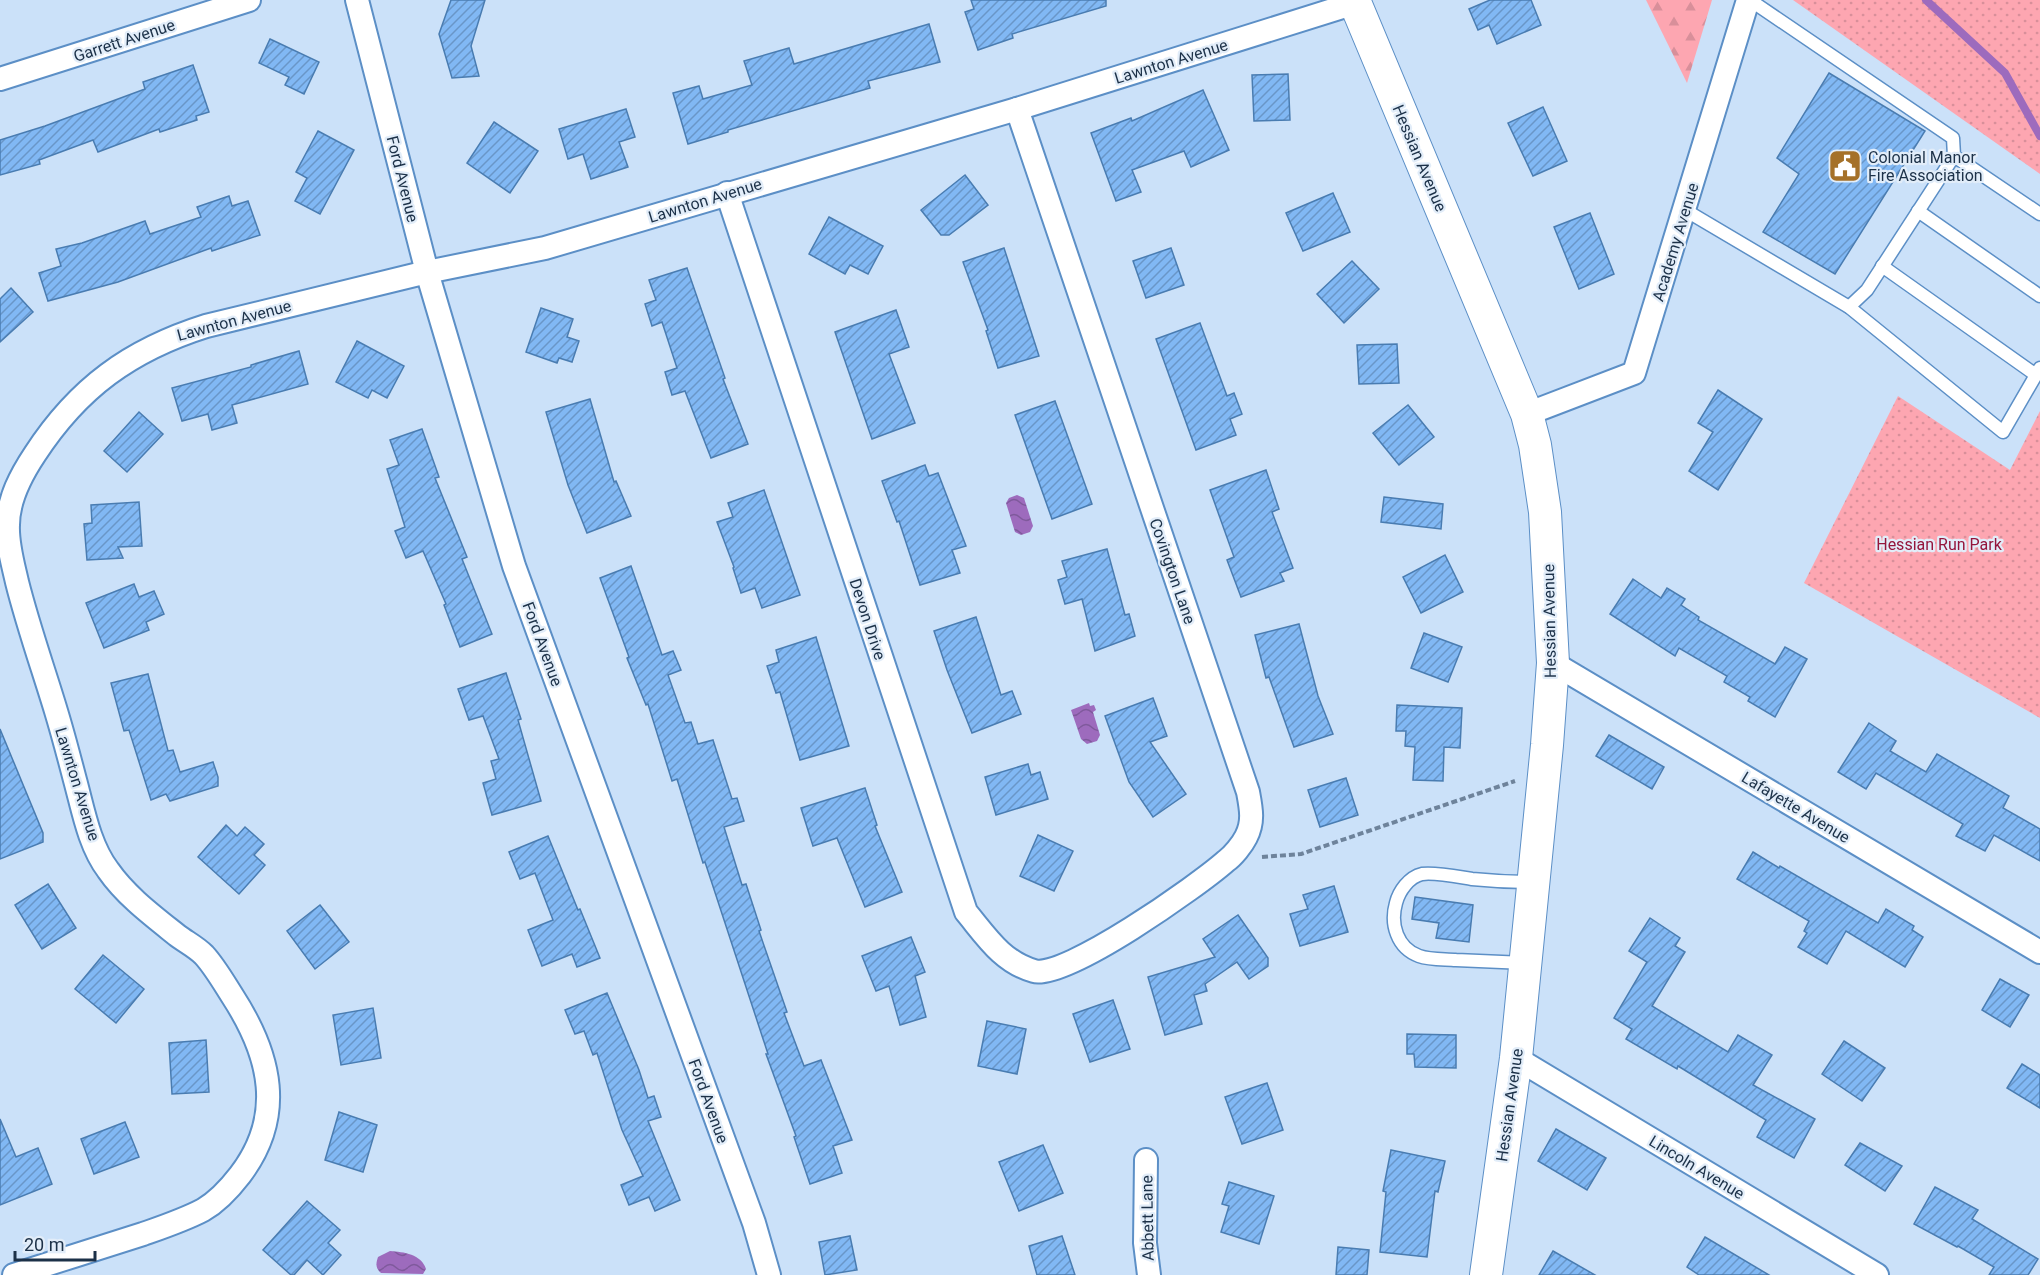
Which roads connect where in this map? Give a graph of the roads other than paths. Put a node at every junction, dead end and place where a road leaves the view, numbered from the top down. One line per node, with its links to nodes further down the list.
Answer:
1 (249, 0): 5 (street, Garrett Avenue)
2 (357, 0): 13 (street, Ford Avenue)
3 (1749, 0): 7 (lane); 9 (street, Academy Avenue)
4 (1355, 2): 6 (street, Lawnton Avenue); 17 (main road, Hessian Avenue)
5 (0, 79)
6 (1017, 109): 8 (street, Lawnton Avenue); 21 (street, Covington Lane)
7 (1954, 156): 10 (lane); 11 (lane)
8 (727, 193): 13 (street, Lawnton Avenue); 21 (street, Devon Drive)
9 (1685, 210): 15 (lane); 17 (street, Academy Avenue)
10 (1918, 211): 12 (lane); 14 (lane)
11 (2040, 214)
12 (1882, 266): 15 (lane); 16 (lane)
13 (427, 272): 25 (street, Lawnton Avenue); 26 (street, Ford Avenue)
14 (2040, 296)
15 (1849, 307): 16 (lane)
16 (2038, 372)
17 (1527, 414): 18 (main road, Hessian Avenue)
18 (1552, 663): 19 (main road, Hessian Avenue); 20 (street, Lafayette Avenue)
19 (1533, 883): 22 (main road, Hessian Avenue); 22 (lane)
20 (2040, 951)
21 (1079, 959)
22 (1525, 963): 23 (main road, Hessian Avenue)
23 (1516, 1058): 28 (main road, Hessian Avenue); 29 (street, Lincoln Avenue)
24 (1146, 1160): 27 (street, Abbett Lane)
25 (14, 1275)
26 (769, 1275)
27 (1149, 1275)
28 (1486, 1275)
29 (1877, 1275)

